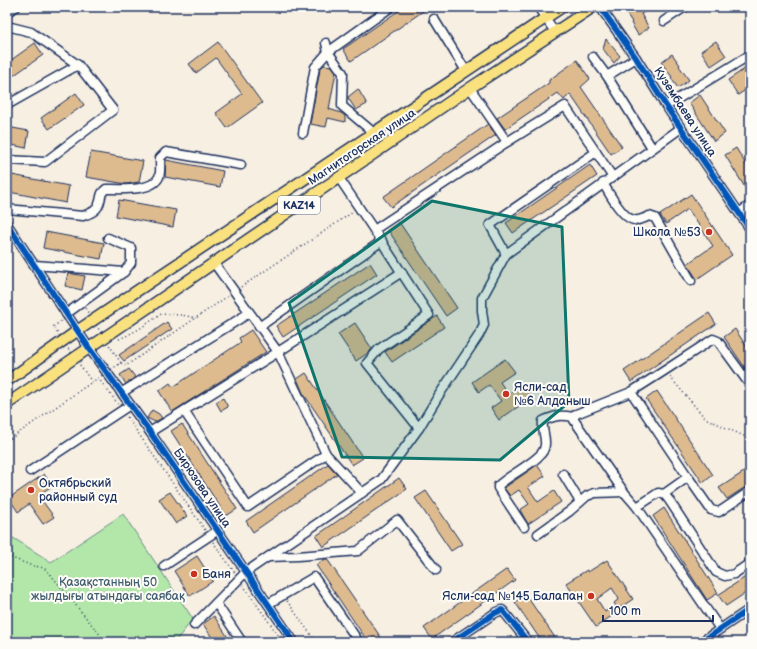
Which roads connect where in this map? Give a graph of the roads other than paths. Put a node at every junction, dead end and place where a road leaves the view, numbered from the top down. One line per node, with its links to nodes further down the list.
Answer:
1 (16, 7): 8 (street)
2 (391, 7): 15 (street)
3 (538, 7): 9 (street)
4 (562, 7): 9 (main road, Магнитогорская улица / KAZ14)
5 (593, 7): 13 (main road, Магнитогорская улица / KAZ14)
6 (600, 7): 18 (street, Кузембаева улица)
7 (685, 7): 11 (street)
8 (7, 12)
9 (545, 18): 13 (street); 20 (main road, Магнитогорская улица / KAZ14)
10 (434, 19): 20 (street)
11 (664, 21)
12 (7, 26): 19 (street)
13 (555, 32): 22 (main road, Магнитогорская улица / KAZ14)
14 (326, 43): 15 (street)
15 (328, 52): 26 (street); 27 (street)
16 (750, 55): 24 (street)
17 (593, 57): 21 (street)
18 (636, 58): 21 (street); 24 (street, Кузембаева улица)
19 (78, 65): 23 (street); 31 (street)
20 (466, 71): 27 (main road, Магнитогорская улица / KAZ14)
21 (607, 76): 29 (street)
22 (470, 88): 28 (street); 34 (main road, Магнитогорская улица / KAZ14)
23 (7, 105)
24 (666, 106): 25 (street, Кузембаева улица)
25 (681, 128): 29 (street); 38 (street, Кузембаева улица)
26 (303, 133)
27 (374, 133): 53 (main road, Магнитогорская улица / KAZ14)
28 (507, 142): 30 (street); 40 (street)
29 (652, 148): 33 (street)
30 (596, 152): 33 (street); 44 (street)
31 (7, 160)
32 (241, 165): 37 (street)
33 (612, 176): 35 (street)
34 (339, 178): 40 (street); 45 (main road, Магнитогорская улица / KAZ14)
35 (603, 183): 44 (street); 49 (street)
36 (750, 205): 38 (street)
37 (7, 208)
38 (739, 213): 41 (street, Кузембаева улица)
39 (7, 224): 46 (street)
40 (374, 230): 43 (street)
41 (750, 230)
42 (108, 238): 47 (street)
43 (382, 242): 48 (street); 52 (street)
44 (506, 254): 64 (street)
45 (214, 263): 50 (street); 54 (main road, Магнитогорская улица / KAZ14)
46 (35, 265): 47 (street); 51 (street)
47 (124, 272): 51 (street)
48 (402, 272): 55 (street); 64 (street)
49 (691, 281)
50 (249, 313): 52 (street); 59 (street)
51 (66, 314): 53 (street)
52 (259, 327): 55 (street)
53 (77, 331): 54 (street, Бирюзова улица); 56 (main road, Магнитогорская улица / KAZ14)
54 (89, 348): 59 (street, Бирюзова улица); 60 (main road, Магнитогорская улица / KAZ14)
55 (278, 352): 62 (street); 66 (street)
56 (7, 381)
57 (750, 385): 58 (street)
58 (631, 392): 63 (street); 69 (street)
59 (121, 393): 61 (street, Бирюзова улица)
60 (7, 404)
61 (130, 405): 65 (street, Бирюзова улица); 67 (street)
62 (184, 411): 65 (street); 66 (street)
63 (574, 417): 71 (street); 76 (street)
64 (419, 428): 72 (street)
65 (150, 432): 77 (street, Бирюзова улица)
66 (326, 454): 72 (street)
67 (30, 471)
68 (563, 474): 74 (street)
69 (688, 477): 70 (street); 73 (street)
70 (750, 491)
71 (624, 492): 74 (street); 75 (street)
72 (362, 493): 79 (street)
73 (664, 494): 75 (street); 80 (street)
74 (580, 502): 78 (street)
75 (637, 507): 88 (street)
76 (524, 527)
77 (218, 531): 81 (street); 83 (street, Бирюзова улица)
78 (538, 534)
79 (268, 557): 82 (street); 83 (street)
80 (750, 563)
81 (164, 566)
82 (436, 570)
83 (246, 572): 84 (street); 85 (street, Бирюзова улица)
84 (216, 603): 87 (street); 89 (street)
85 (268, 604): 90 (street, Бирюзова улица); 91 (street)
86 (750, 609): 88 (street)
87 (194, 625)
88 (720, 629): 94 (street)
89 (242, 642)
90 (294, 642)
91 (359, 642)
92 (452, 642): 93 (street)
93 (528, 642)
94 (702, 642)

